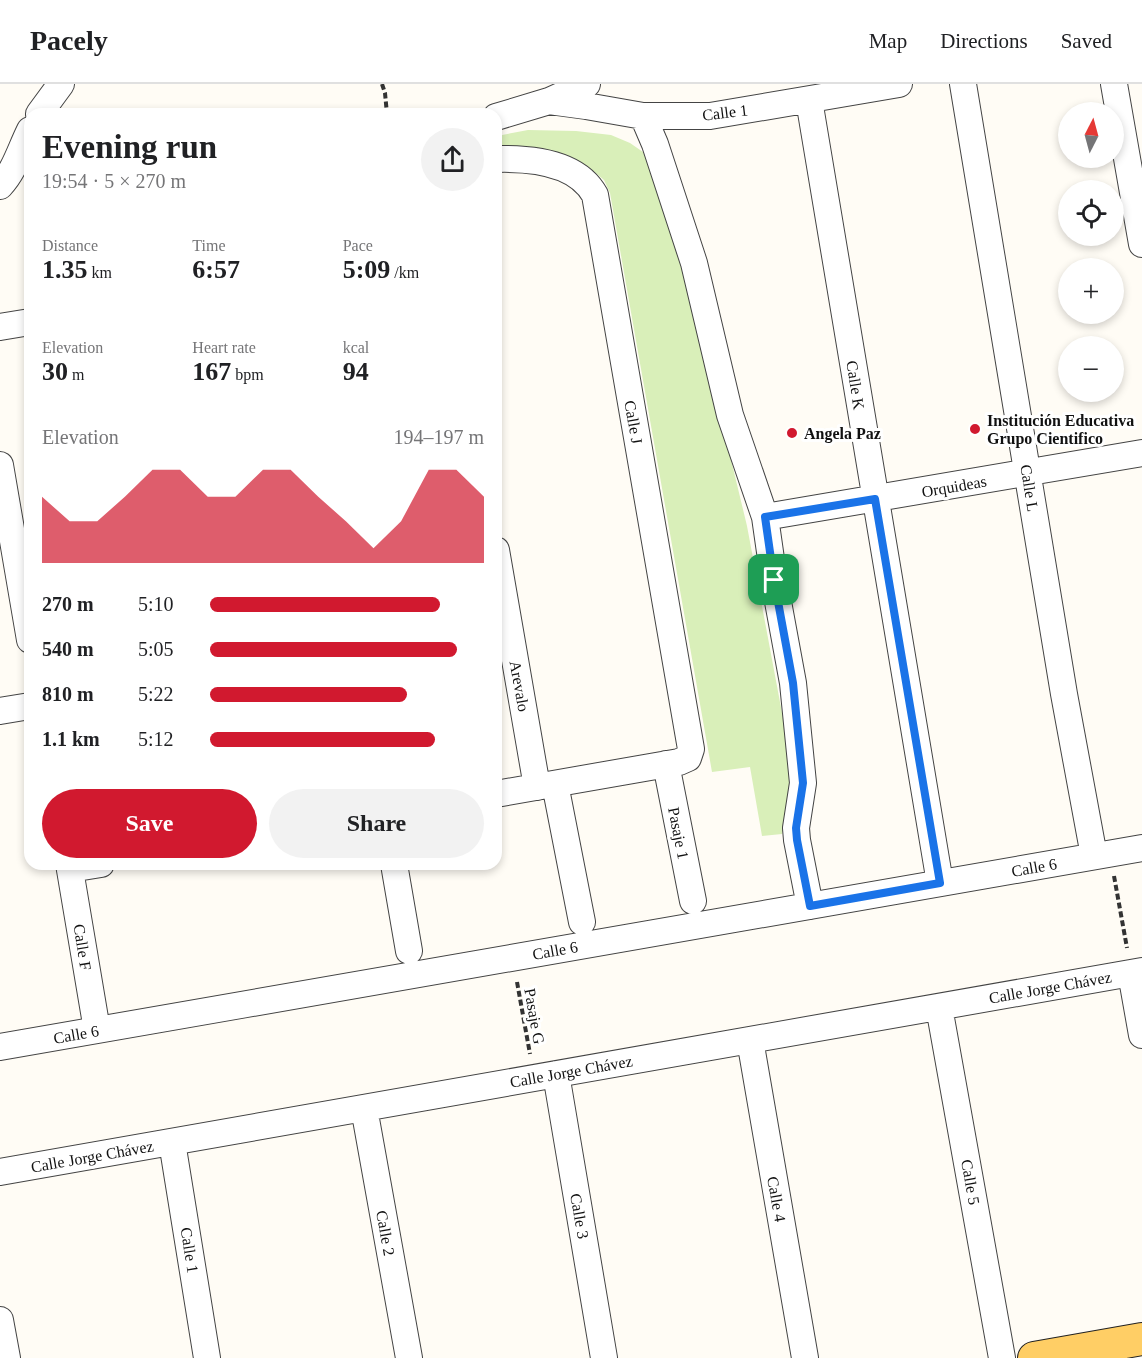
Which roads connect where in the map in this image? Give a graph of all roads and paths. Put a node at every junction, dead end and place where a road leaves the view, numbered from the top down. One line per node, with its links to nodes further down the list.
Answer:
1 (61, 84): 9 (street)
2 (382, 84): 10 (path)
3 (586, 84): 8 (street, Calle 1)
4 (899, 84): 7 (street, Calle 1)
5 (963, 84): 22 (street, Calle L)
6 (1114, 84): 16 (street)
7 (809, 100): 12 (street, Calle 1); 23 (street, Calle K)
8 (549, 101): 11 (street, Calle 1); 12 (street, Calle 1)
9 (43, 108)
10 (386, 108)
11 (502, 115)
12 (643, 116): 24 (street)
13 (24, 144): 15 (street)
14 (502, 159): 29 (street, Calle J)
15 (0, 186)
16 (1138, 202): 17 (street)
17 (1142, 244)
18 (24, 323): 19 (street)
19 (0, 327)
20 (1142, 453): 22 (street, Orquideas)
21 (0, 465): 26 (street)
22 (1028, 473): 23 (street, Orquideas); 33 (street, Calle L)
23 (875, 499): 24 (street, Orquideas); 36 (street, Calle K)
24 (765, 517): 38 (street)
25 (502, 578): 30 (street, Arevalo)
26 (24, 605)
27 (24, 707): 28 (street)
28 (0, 711)
29 (677, 761): 30 (street); 37 (street, Pasaje 1)
30 (546, 785): 31 (street); 39 (street, Arevalo)
31 (502, 793)
32 (1142, 848): 33 (street, Calle 6)
33 (1102, 855): 36 (street, Calle 6); 42 (path)
34 (70, 870): 44 (street, Calle F)
35 (395, 870): 40 (street)
36 (940, 883): 38 (street, Calle 6)
37 (693, 901)
38 (810, 906): 41 (street, Calle 6)
39 (582, 922)
40 (409, 951)
41 (512, 958): 44 (street, Calle 6); 48 (path, Pasaje G)
42 (1136, 972): 43 (street, Calle Jorge Chávez); 45 (street)
43 (939, 1006): 46 (street, Calle Jorge Chávez); 59 (street, Calle 5)
44 (97, 1030): 47 (street, Calle 6)
45 (1142, 1035)
46 (750, 1040): 48 (street, Calle Jorge Chávez); 58 (street, Calle 4)
47 (0, 1047)
48 (545, 1076): 49 (street, Calle Jorge Chávez); 57 (street, Calle 3)
49 (364, 1108): 50 (street, Calle Jorge Chávez); 56 (street, Calle 2)
50 (172, 1142): 51 (street, Calle Jorge Chávez); 55 (street, Calle 1)
51 (0, 1172)
52 (0, 1320): 54 (street)
53 (1142, 1339): 60 (main road)
54 (7, 1358)
55 (207, 1358)
56 (409, 1358)
57 (604, 1358)
58 (805, 1358)
59 (1002, 1358)
60 (1034, 1358)

